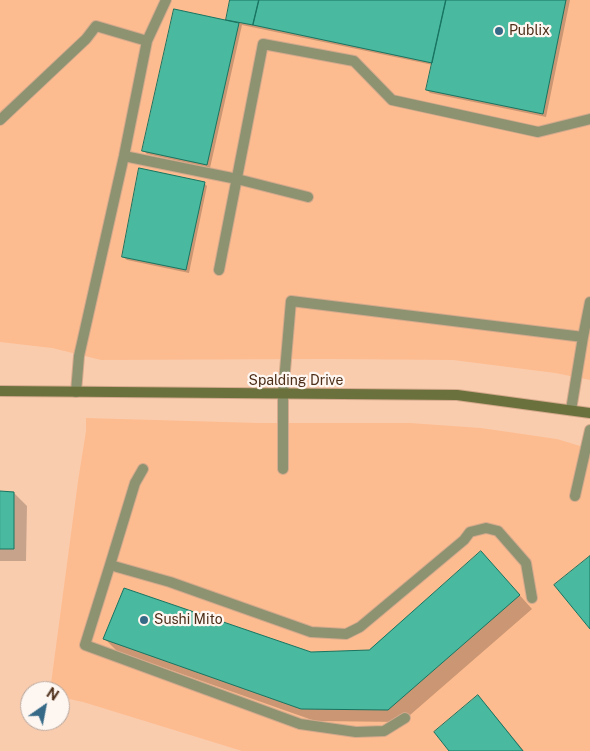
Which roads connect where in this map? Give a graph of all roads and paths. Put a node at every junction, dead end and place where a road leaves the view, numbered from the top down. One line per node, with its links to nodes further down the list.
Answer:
1 (166, 0): 2 (lane)
2 (147, 42): 4 (lane); 5 (lane)
3 (590, 119): 6 (lane)
4 (0, 120)
5 (124, 156): 6 (lane); 12 (lane)
6 (237, 179): 7 (lane); 8 (lane)
7 (308, 197)
8 (219, 270)
9 (590, 302): 10 (lane)
10 (582, 337): 13 (lane); 14 (lane)
11 (0, 391): 12 (main road, Spalding Drive)
12 (76, 392): 13 (main road, Spalding Drive)
13 (283, 394): 14 (main road, Spalding Drive); 18 (lane)
14 (570, 410): 15 (main road, Spalding Drive)
15 (590, 413)
16 (590, 430): 19 (lane)
17 (143, 469): 20 (lane)
18 (283, 469)
19 (575, 496)
20 (110, 565): 21 (lane); 22 (lane)
21 (532, 598)
22 (405, 718)

